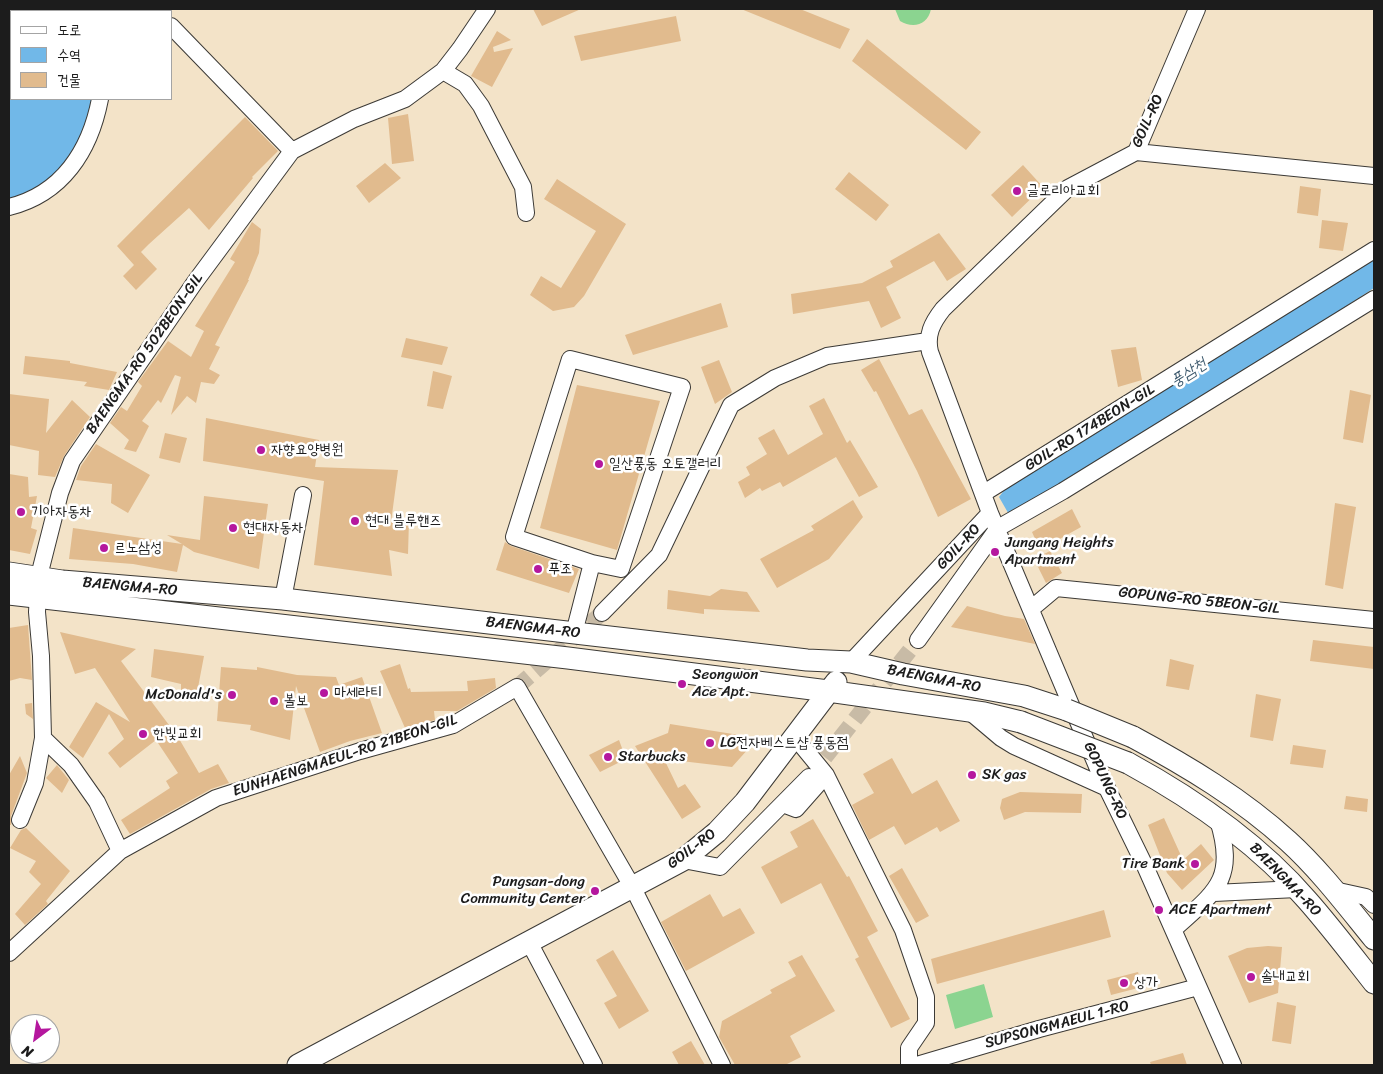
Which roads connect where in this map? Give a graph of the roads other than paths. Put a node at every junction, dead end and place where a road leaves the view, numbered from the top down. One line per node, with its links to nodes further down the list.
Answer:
1 (487, 9): 4 (street, BAENGMA-RO 502BEON-GIL)
2 (1197, 9): 7 (street, GOIL-RO)
3 (172, 27): 6 (street)
4 (443, 71): 6 (street, BAENGMA-RO 502BEON-GIL); 10 (street)
5 (100, 100): 9 (street)
6 (292, 152): 19 (street, BAENGMA-RO 502BEON-GIL)
7 (1136, 152): 8 (street); 13 (street, GOIL-RO)
8 (1374, 176)
9 (9, 207)
10 (526, 214)
11 (1374, 250): 14 (street, GOIL-RO 174BEON-GIL)
12 (1374, 299): 16 (street)
13 (928, 341): 14 (street); 24 (street)
14 (984, 493): 16 (street, GOPUNG-RO)
15 (303, 495): 22 (street)
16 (994, 521): 23 (street, GOPUNG-RO); 27 (street); 28 (street, GOIL-RO)
17 (592, 563): 17 (street); 26 (street)
18 (9, 573): 19 (main road, BAENGMA-RO)
19 (39, 576): 21 (street); 22 (main road, BAENGMA-RO)
20 (9, 594): 21 (main road, BAENGMA-RO)
21 (38, 598): 29 (main road, BAENGMA-RO); 32 (street)
22 (283, 599): 26 (main road, BAENGMA-RO)
23 (1031, 609): 25 (street, GOPUNG-RO 5BEON-GIL); 35 (street, GOPUNG-RO)
24 (602, 613)
25 (1374, 620)
26 (574, 633): 28 (main road, BAENGMA-RO)
27 (918, 640)
28 (851, 662): 29 (main road, GOIL-RO); 43 (main road, BAENGMA-RO, bridge)
29 (828, 691): 30 (main road, BAENGMA-RO); 31 (main road, GOIL-RO)
30 (969, 710): 35 (street); 38 (main road, BAENGMA-RO, bridge)
31 (794, 736): 33 (street); 40 (main road, GOIL-RO)
32 (43, 738): 37 (street); 39 (street)
33 (826, 775): 36 (street); 55 (street)
34 (809, 777): 36 (street)
35 (1107, 788): 46 (street, GOPUNG-RO)
36 (783, 804): 40 (street)
37 (20, 820)
38 (1218, 820): 42 (main road, BAENGMA-RO); 44 (street)
39 (120, 852): 41 (street, EUNHAENGMAEUL-RO 21BEON-GIL); 49 (street, EUNHAENGMAEUL-RO 21BEON-GIL)
40 (683, 860): 41 (main road, GOIL-RO)
41 (633, 888): 48 (main road, GOIL-RO); 54 (street)
42 (1296, 889): 44 (street); 50 (main road, BAENGMA-RO)
43 (1334, 890): 45 (street); 47 (main road, BAENGMA-RO)
44 (1214, 893): 46 (street)
45 (1374, 905)
46 (1174, 929): 51 (street, GOPUNG-RO)
47 (1374, 939)
48 (529, 942): 52 (main road, GOIL-RO); 53 (street)
49 (9, 953)
50 (1374, 983)
51 (1198, 987): 56 (street, SUPSONGMAEUL 1-RO); 57 (street, GOPUNG-RO)
52 (298, 1065)
53 (594, 1065)
54 (722, 1065)
55 (909, 1065)
56 (917, 1065)
57 (1233, 1065)

